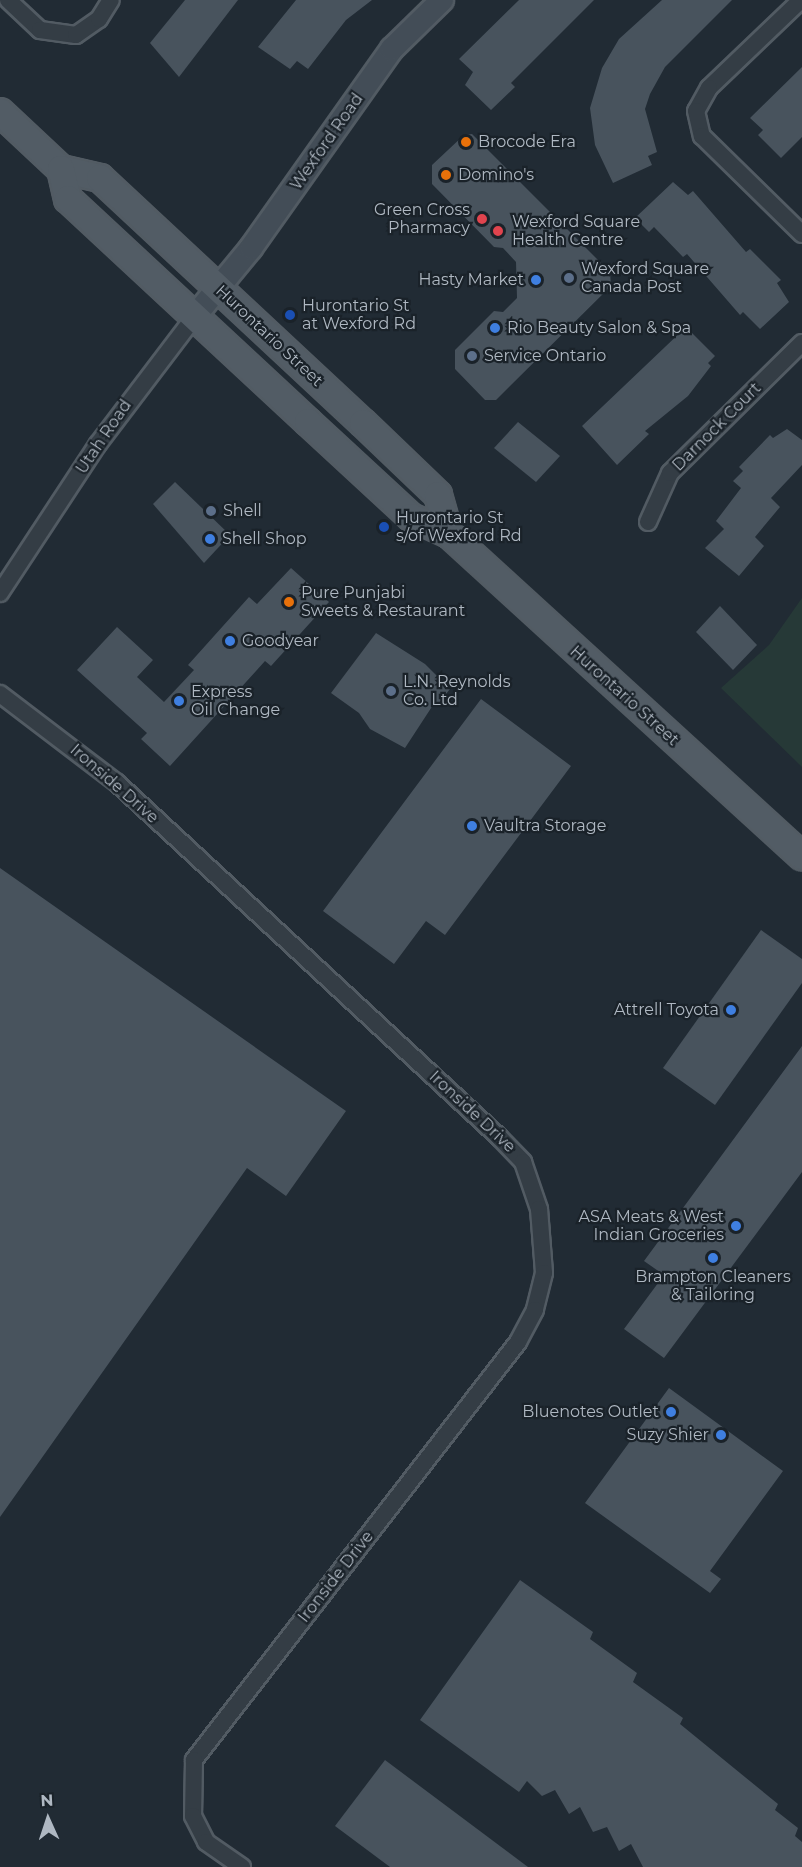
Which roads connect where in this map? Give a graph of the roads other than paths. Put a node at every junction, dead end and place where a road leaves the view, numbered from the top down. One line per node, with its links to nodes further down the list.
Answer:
1 (8, 0): 2 (street)
2 (111, 0)
3 (442, 0): 8 (street, Wexford Road)
4 (801, 0): 7 (street)
5 (0, 112): 6 (main road)
6 (61, 169): 8 (main road, Hurontario Street); 9 (main road, Hurontario Street)
7 (802, 234)
8 (218, 288): 9 (street, Utah Road); 12 (main road, Hurontario Street)
9 (195, 316): 12 (main road, Hurontario Street); 13 (street, Utah Road)
10 (802, 343): 11 (street, Darnock Court)
11 (648, 522)
12 (448, 534): 15 (main road, Hurontario Street)
13 (0, 593)
14 (0, 694): 16 (street, Ironside Drive)
15 (802, 856)
16 (242, 1867)

